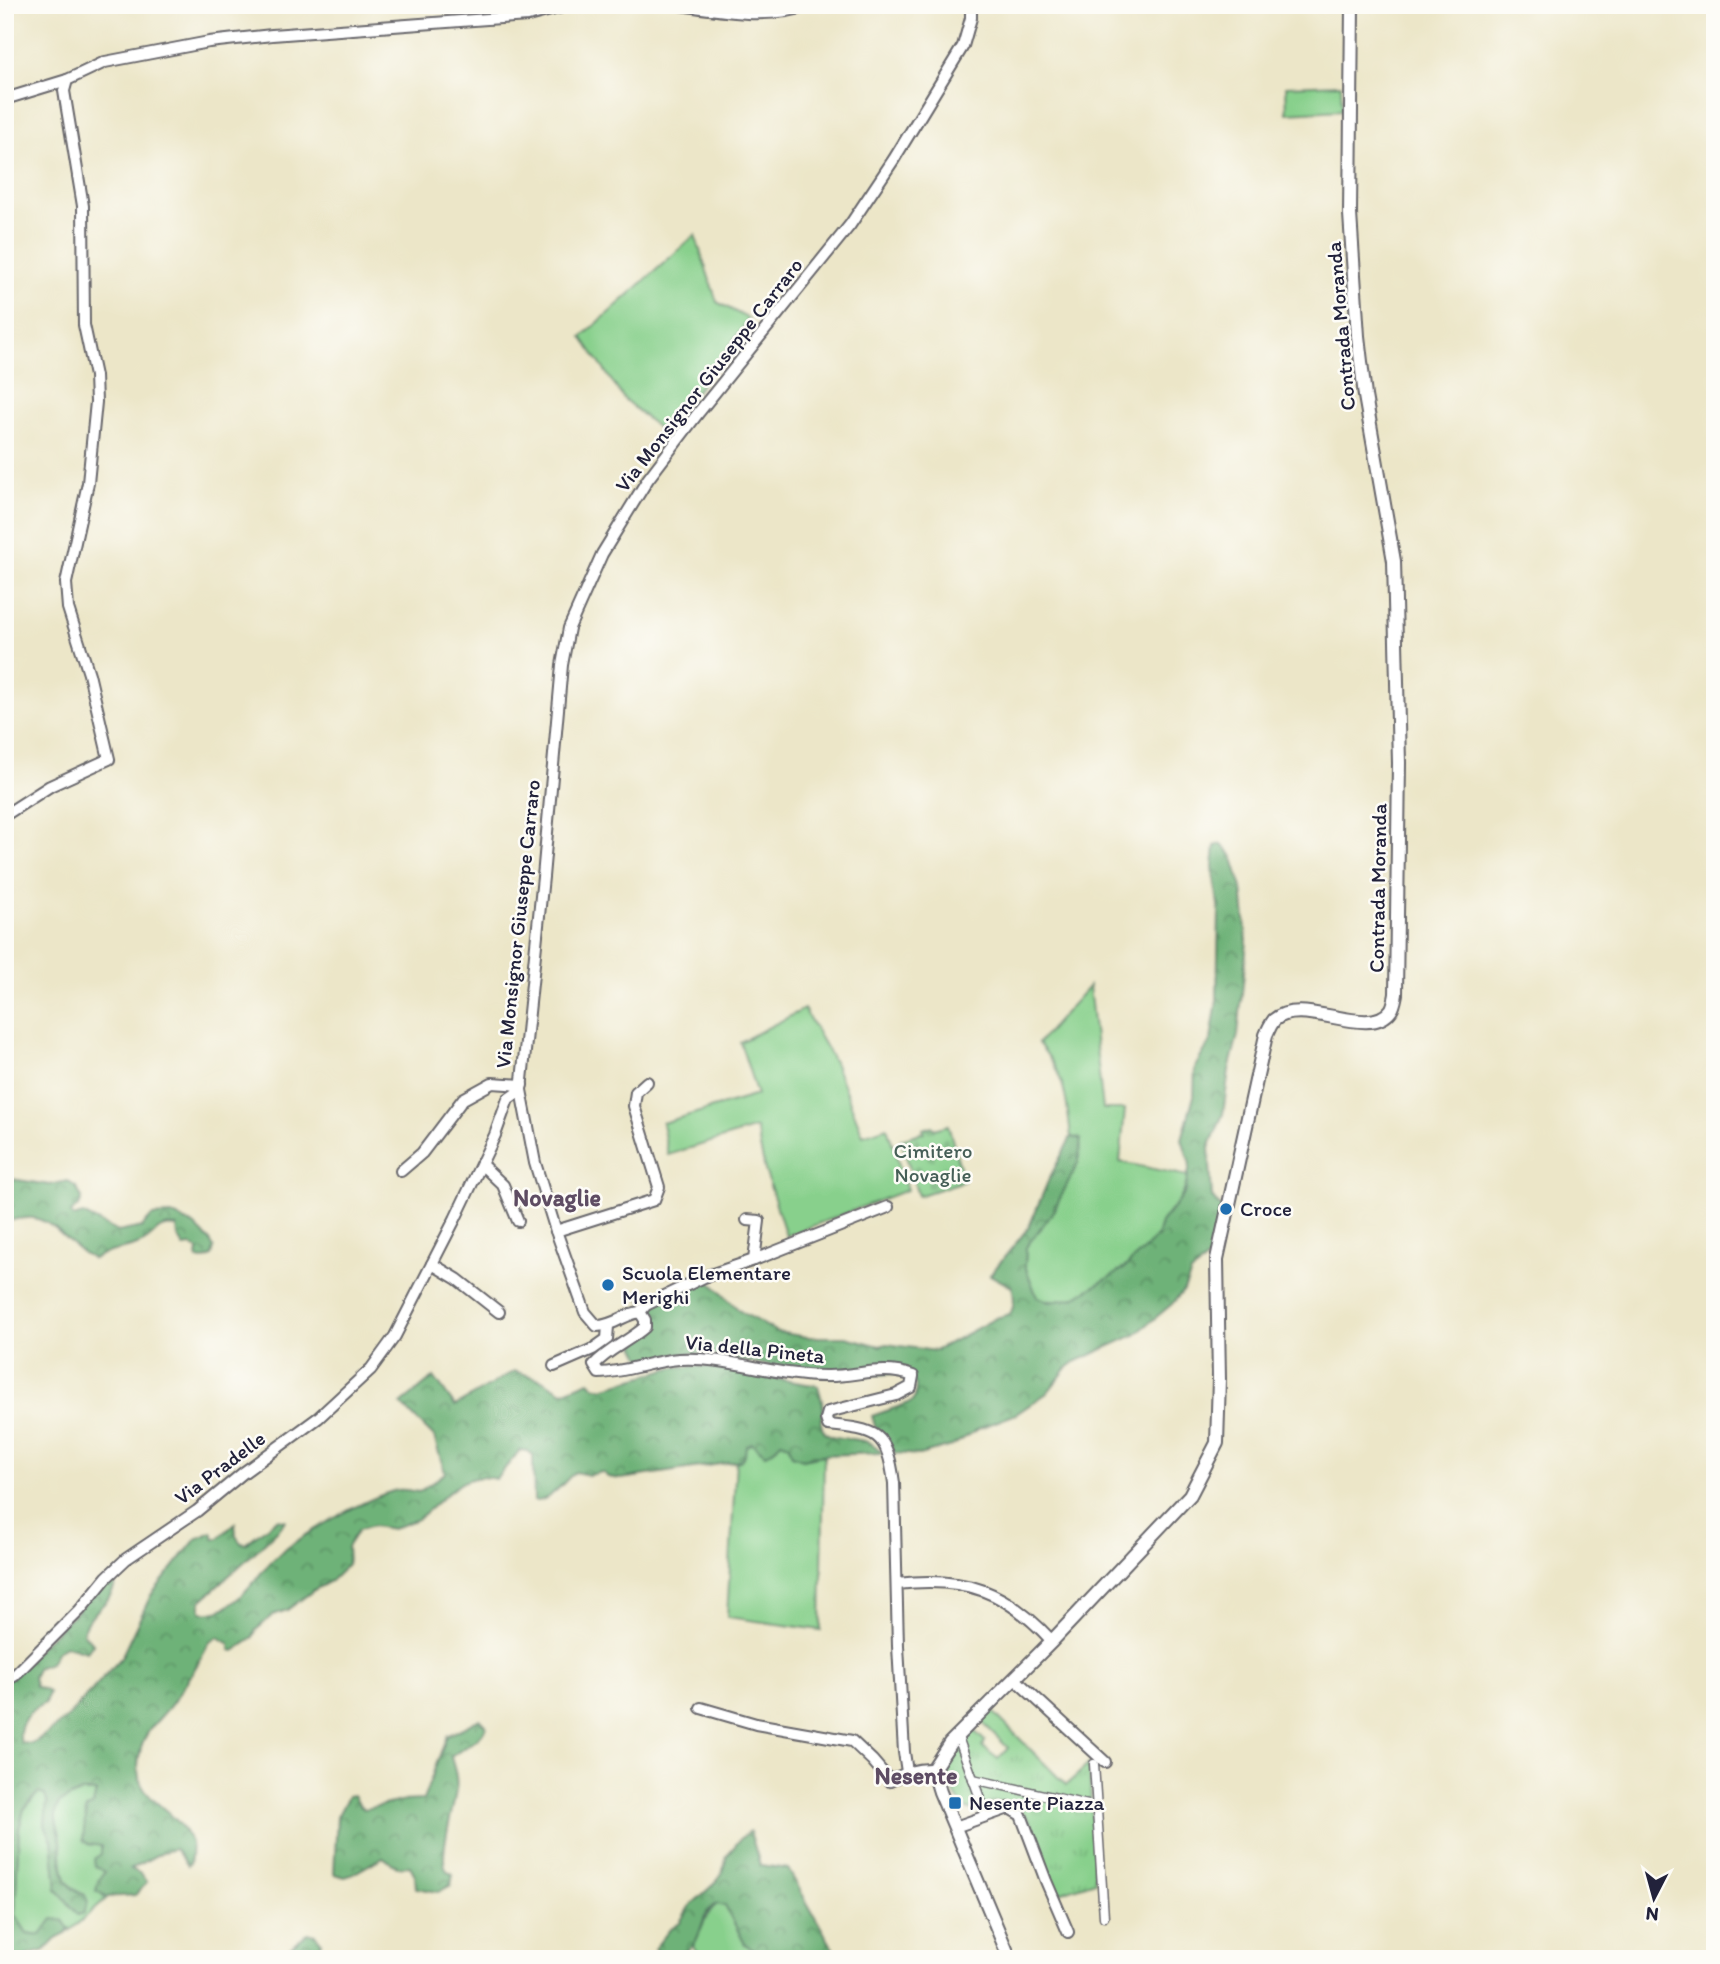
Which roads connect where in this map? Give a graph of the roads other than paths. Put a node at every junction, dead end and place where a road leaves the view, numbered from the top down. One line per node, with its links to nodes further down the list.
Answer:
1 (570, 5): 6 (street)
2 (680, 5): 3 (street)
3 (811, 5)
4 (971, 5): 10 (street, Via Monsignor Giuseppe Carraro)
5 (1352, 5): 24 (street, Contrada Moranda)
6 (67, 80): 7 (street); 8 (street)
7 (5, 99)
8 (5, 815)
9 (647, 1082): 16 (street)
10 (522, 1087): 11 (street, Via Pradelle); 12 (street); 16 (street)
11 (482, 1165): 15 (street); 18 (street, Via Pradelle)
12 (401, 1171)
13 (888, 1207): 17 (street)
14 (747, 1220): 17 (street)
15 (517, 1222)
16 (556, 1231): 21 (street)
17 (754, 1260): 20 (street)
18 (432, 1264): 19 (street); 26 (street, Via Pradelle)
19 (499, 1312)
20 (640, 1312): 21 (street); 23 (street, Via della Pineta)
21 (608, 1326): 22 (street)
22 (554, 1366)
23 (897, 1584): 24 (street); 31 (street, Via della Pineta)
24 (1052, 1641): 25 (street)
25 (1015, 1679): 28 (street); 29 (street)
26 (5, 1681)
27 (701, 1708): 31 (street)
28 (958, 1737): 30 (street); 32 (street)
29 (1100, 1763): 33 (street)
30 (933, 1769): 31 (street); 35 (street)
31 (907, 1772)
32 (973, 1779): 33 (street); 34 (street)
33 (1097, 1807): 36 (street)
34 (986, 1815): 35 (street); 37 (street)
35 (955, 1827): 38 (street)
36 (1104, 1917)
37 (1068, 1932)
38 (1010, 1959)

